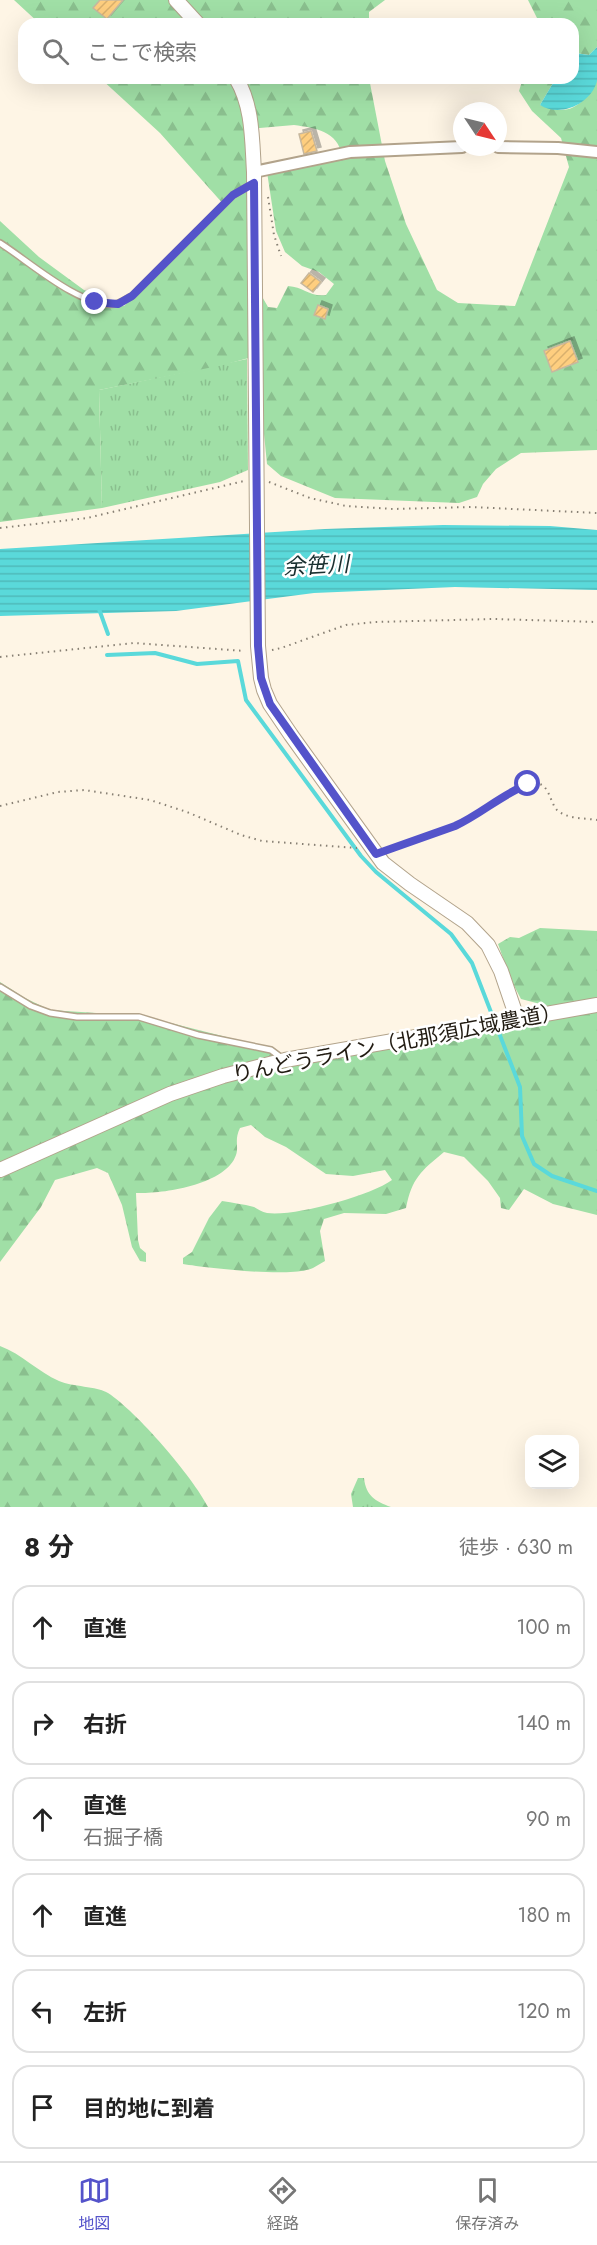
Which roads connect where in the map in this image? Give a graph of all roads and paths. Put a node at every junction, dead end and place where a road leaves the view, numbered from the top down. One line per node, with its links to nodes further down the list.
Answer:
1 (176, 0): 2 (street)
2 (192, 18)
3 (240, 84): 7 (street)
4 (453, 147): 7 (street)
5 (507, 147): 6 (street)
6 (597, 152)
7 (258, 175): 8 (lane); 9 (path); 10 (street)
8 (0, 243)
9 (281, 256)
10 (257, 477): 11 (path); 12 (path); 14 (street)
11 (597, 513)
12 (0, 528)
13 (597, 622): 14 (path)
14 (258, 649): 15 (path); 18 (street)
15 (0, 657)
16 (0, 806): 18 (path)
17 (597, 820): 18 (path)
18 (374, 852): 21 (street)
19 (0, 987): 22 (lane)
20 (597, 1005): 21 (street, りんどうライン（北那須広域農道）)
21 (517, 1018): 22 (street, りんどうライン（北那須広域農道）)
22 (285, 1060): 23 (street, りんどうライン（北那須広域農道）)
23 (0, 1170)

